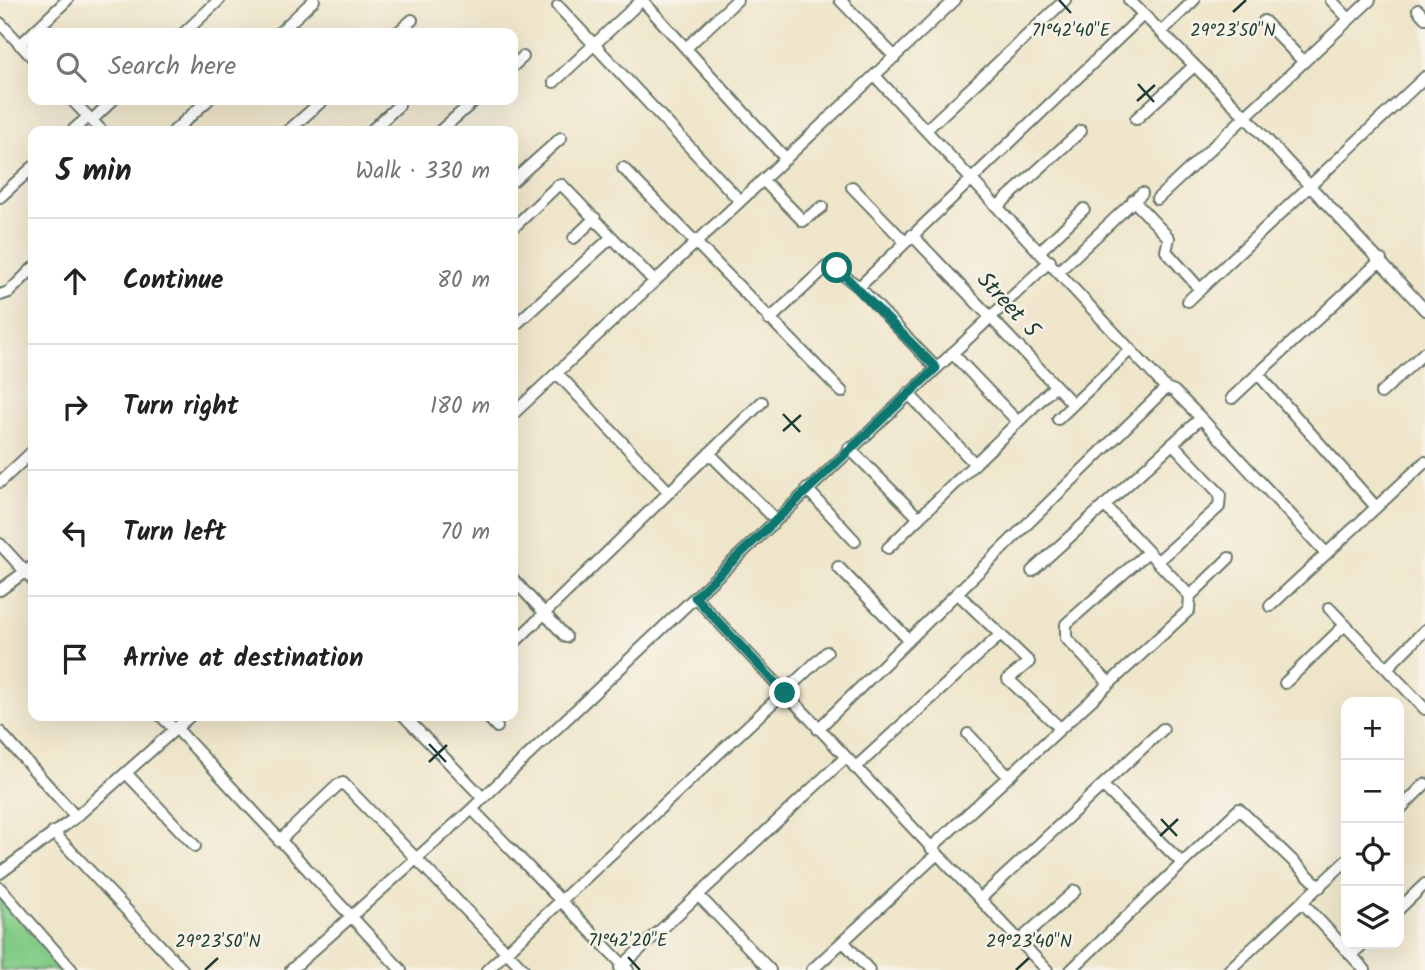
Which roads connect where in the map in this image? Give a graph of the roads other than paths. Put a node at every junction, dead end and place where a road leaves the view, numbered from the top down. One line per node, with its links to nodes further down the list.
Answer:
1 (67, 0): 18 (street)
2 (219, 0): 19 (street)
3 (314, 0): 20 (street)
4 (642, 0): 26 (street); 27 (street)
5 (737, 0): 27 (street)
6 (955, 0): 30 (street)
7 (1065, 0): 52 (street)
8 (1129, 0): 14 (street)
9 (1194, 0): 23 (street)
10 (1331, 0): 15 (street)
11 (1370, 0): 15 (street)
12 (844, 1): 30 (street)
13 (558, 6): 26 (street)
14 (1143, 15): 23 (street); 59 (street)
15 (1349, 19): 32 (street)
16 (412, 20): 21 (street)
17 (1264, 21): 32 (street)
18 (38, 28)
19 (189, 28)
20 (284, 28)
21 (403, 28)
22 (2, 29): 25 (street)
23 (1161, 32): 33 (street)
24 (28, 37): 25 (street)
25 (20, 45): 28 (street)
26 (594, 45): 36 (street); 65 (street)
27 (686, 48): 55 (street)
28 (28, 53)
29 (523, 57): 31 (street)
30 (895, 57): 34 (street)
31 (518, 62)
32 (1304, 62): 43 (street)
33 (1194, 66): 43 (street); 45 (street)
34 (875, 76): 52 (street); 55 (street)
35 (1425, 76): 61 (street)
36 (554, 82)
37 (77, 105): 44 (street)
38 (107, 105): 44 (street)
39 (203, 105): 48 (street)
40 (317, 105): 49 (street)
41 (399, 105): 50 (street)
42 (469, 105): 51 (street)
43 (1245, 116): 61 (street); 64 (street)
44 (90, 119): 46 (street); 47 (street)
45 (1136, 119)
46 (80, 126)
47 (97, 126)
48 (179, 126)
49 (294, 126)
50 (376, 126)
51 (446, 126)
52 (926, 130): 59 (street)
53 (1081, 131): 66 (street)
54 (561, 138): 58 (street)
55 (786, 159): 60 (street)
56 (623, 168): 74 (street)
57 (28, 172): 63 (street)
58 (518, 177)
59 (971, 179): 66 (street); 73 (street)
60 (763, 180): 65 (street); 67 (street)
61 (1310, 185): 76 (street); 82 (street)
62 (852, 187): 73 (street, Street 5)
63 (0, 197)
64 (1157, 199)
65 (740, 201): 74 (street)
66 (999, 206): 75 (street)
67 (822, 207)
68 (1084, 209): 75 (street)
69 (595, 218): 70 (street); 71 (street); 72 (street)
70 (518, 223)
71 (612, 237): 80 (street); 88 (street)
72 (574, 239)
73 (909, 239): 81 (street); 86 (street, Street 5)
74 (695, 243): 80 (street); 87 (street)
75 (1040, 250): 77 (street)
76 (1381, 260): 85 (street); 94 (street)
77 (1049, 261): 78 (street); 86 (street)
78 (1059, 271): 82 (street); 89 (street)
79 (28, 273): 83 (street)
80 (654, 281): 93 (street)
81 (859, 287): 87 (street); 92 (street)
82 (1200, 289): 84 (street)
83 (0, 295)
84 (1188, 301)
85 (1423, 302)
86 (991, 315): 91 (street); 95 (street, Street 5)
87 (769, 320): 97 (street)
88 (518, 322)
89 (1130, 349): 96 (street); 102 (street)
90 (1425, 352): 99 (street)
91 (952, 353): 92 (street); 106 (street)
92 (936, 368): 98 (street)
93 (557, 373): 103 (street); 115 (street)
94 (1258, 374): 100 (street); 117 (street)
95 (1055, 386): 102 (street, Street 5); 106 (street)
96 (1166, 388): 104 (street); 133 (street)
97 (842, 391)
98 (908, 393): 108 (street); 112 (street)
99 (1381, 393)
100 (1232, 398)
101 (762, 402): 109 (street)
102 (1073, 404): 105 (street)
103 (518, 409)
104 (1201, 418): 107 (street); 124 (street)
105 (1058, 419)
106 (1018, 422): 112 (street)
107 (1172, 444): 116 (street); 126 (street)
108 (849, 448): 114 (street); 118 (street)
109 (709, 453): 115 (street); 119 (street)
110 (28, 456): 113 (street)
111 (1425, 462): 117 (street)
112 (975, 464): 118 (street)
113 (0, 482)
114 (807, 489): 119 (street); 120 (street)
115 (668, 491): 138 (street)
116 (1104, 505): 123 (street); 129 (street)
117 (1376, 507): 124 (street)
118 (919, 518): 122 (street)
119 (775, 519): 135 (street)
120 (855, 541)
121 (0, 544): 128 (street)
122 (888, 548)
123 (1149, 552): 126 (street); 148 (street)
124 (1326, 553): 136 (street)
125 (1229, 558): 134 (street)
126 (1157, 562): 134 (street)
127 (838, 567): 144 (street)
128 (28, 570)
129 (1031, 571)
130 (28, 575): 132 (street)
131 (518, 584): 138 (street)
132 (0, 590)
133 (957, 593): 141 (street); 144 (street)
134 (1190, 596): 148 (street)
135 (695, 597): 149 (street); 168 (street)
136 (1270, 606)
137 (1329, 608): 139 (street)
138 (545, 614): 142 (street); 143 (street)
139 (1345, 625): 146 (street); 147 (street)
140 (1425, 630): 146 (street)
141 (999, 636): 156 (street); 163 (street)
142 (566, 637)
143 (518, 639)
144 (909, 640): 158 (street)
145 (827, 652): 149 (street)
146 (1387, 668): 150 (street)
147 (1285, 682)
148 (1109, 683): 156 (street)
149 (785, 693): 158 (street); 186 (street)
150 (1425, 709)
151 (167, 721): 157 (street)
152 (185, 721): 157 (street)
153 (409, 721): 168 (street)
154 (492, 721): 155 (street)
155 (497, 727)
156 (1060, 728): 165 (street)
157 (176, 729): 164 (street); 173 (street)
158 (818, 729): 162 (street)
159 (1163, 729): 167 (street)
160 (0, 732): 171 (street)
161 (968, 734): 165 (street)
162 (845, 758): 163 (street); 184 (street)
163 (855, 768): 175 (street)
164 (127, 774): 171 (street); 174 (street)
165 (1008, 776): 175 (street)
166 (1425, 784): 169 (street)
167 (1103, 786): 177 (street); 185 (street)
168 (483, 798): 170 (street)
169 (1404, 805)
170 (472, 809): 176 (street); 186 (street)
171 (76, 817): 172 (street)
172 (53, 832): 179 (street); 197 (street)
173 (279, 841): 176 (street); 189 (street)
174 (195, 846)
175 (934, 851): 185 (street); 190 (street)
176 (417, 859): 189 (street); 193 (street)
177 (1181, 862): 181 (street); 206 (street)
178 (1341, 866): 181 (street)
179 (0, 873)
180 (1425, 884): 188 (street)
181 (1320, 887): 187 (street)
182 (0, 888): 196 (street)
183 (1075, 891): 191 (street)
184 (698, 895): 195 (street); 202 (street)
185 (980, 899): 191 (street)
186 (561, 901): 193 (street); 195 (street)
187 (1303, 903): 194 (street); 207 (street)
188 (1404, 904)
189 (351, 916): 198 (street); 199 (street)
190 (842, 941): 203 (street); 204 (street)
191 (1019, 941): 205 (street)
192 (1358, 949): 194 (street)
193 (506, 952): 200 (street); 201 (street)
194 (1351, 955): 208 (street)
195 (623, 968)
196 (72, 970)
197 (183, 970)
198 (291, 970)
199 (401, 970)
200 (487, 970)
201 (524, 970)
202 (770, 970)
203 (812, 970)
204 (869, 970)
205 (1047, 970)
206 (1071, 970)
207 (1229, 970)
208 (1365, 970)

